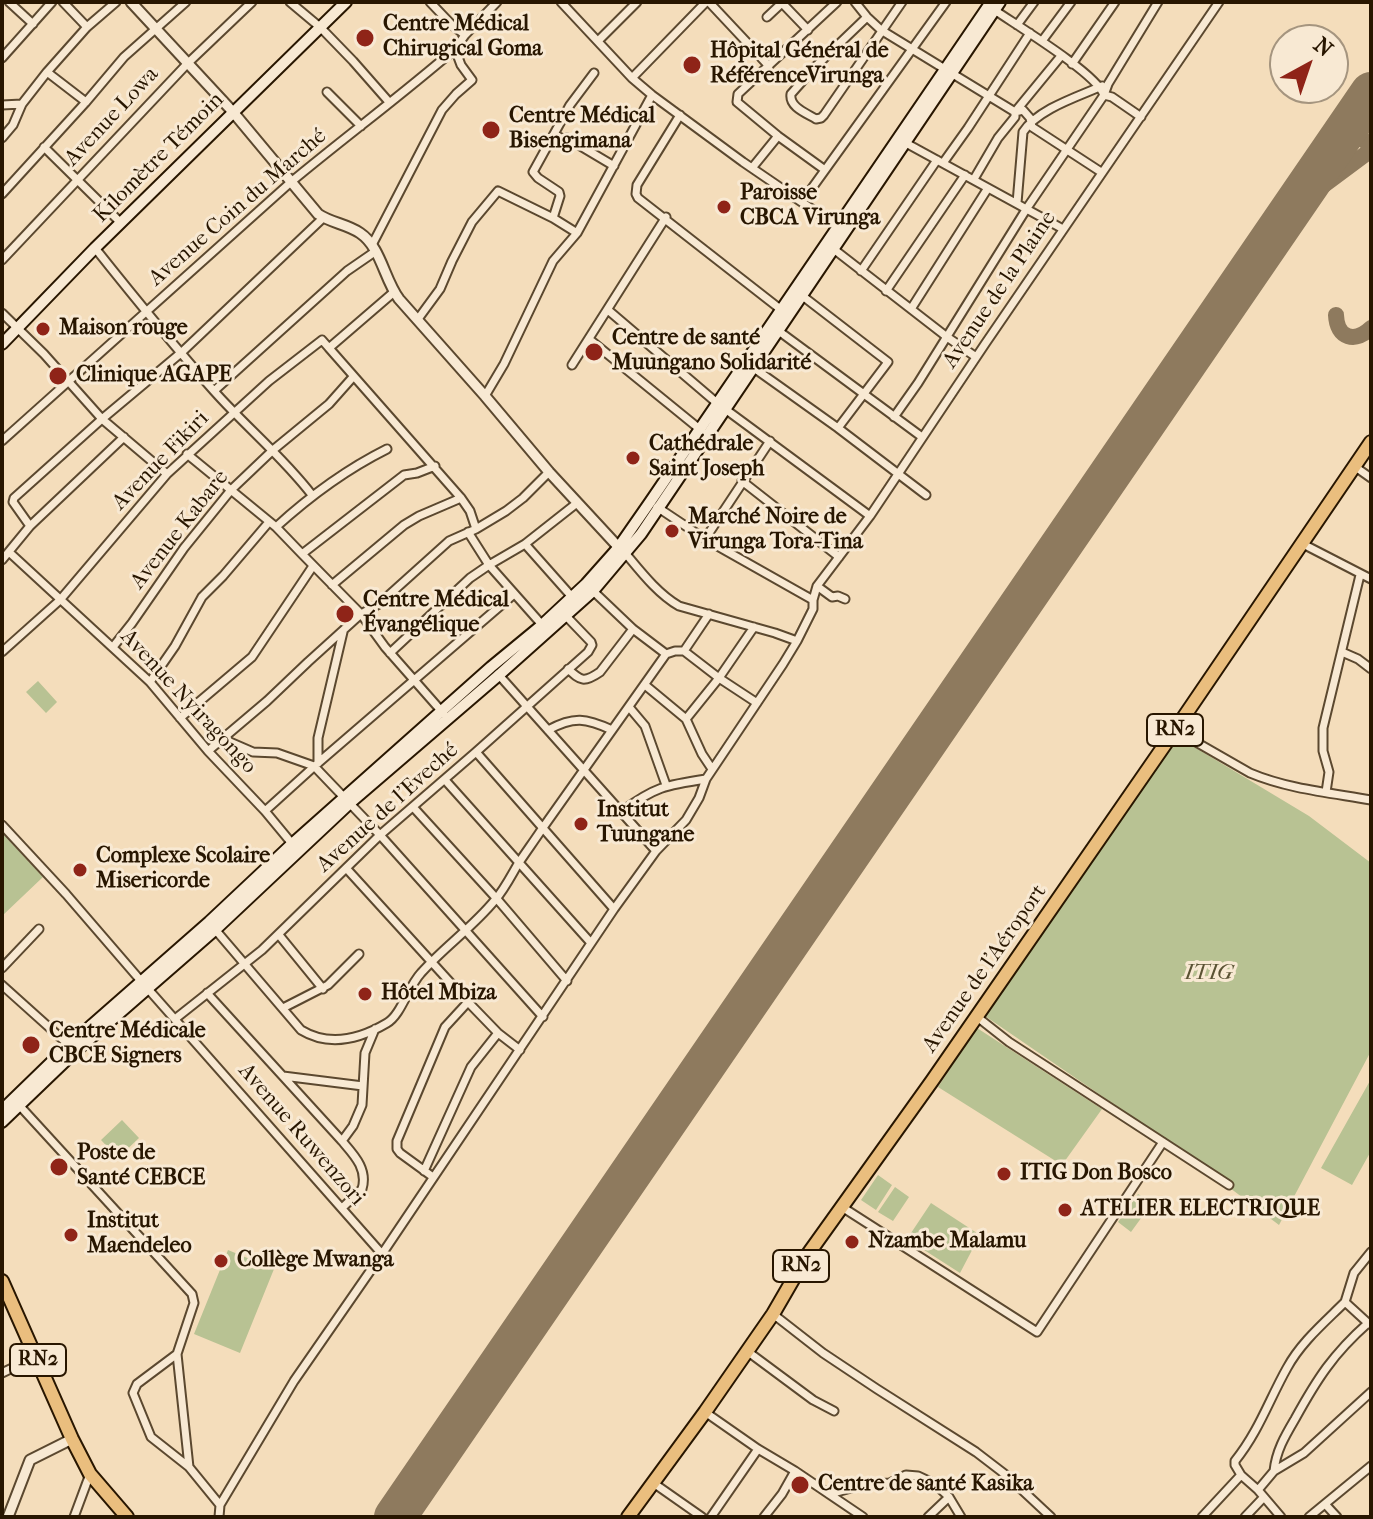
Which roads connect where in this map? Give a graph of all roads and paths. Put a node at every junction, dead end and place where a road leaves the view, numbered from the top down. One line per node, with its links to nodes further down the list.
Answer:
1 (9, 2): 28 (street)
2 (52, 2): 28 (street)
3 (63, 2): 30 (street)
4 (116, 2): 30 (street)
5 (131, 2): 31 (street)
6 (186, 2): 31 (street)
7 (252, 2): 43 (street, Avenue Lowa)
8 (290, 2): 32 (street)
9 (346, 2): 32 (main road, Kilomètre Témoin)
10 (430, 2): 36 (street)
11 (497, 2): 36 (street, Avenue Coin du Marché)
12 (637, 2): 37 (street)
13 (708, 2): 45 (street); 49 (street)
14 (782, 2): 26 (street); 33 (street)
15 (837, 2): 33 (street)
16 (855, 2): 27 (street)
17 (902, 2): 34 (street)
18 (946, 2): 40 (street)
19 (1034, 2): 29 (street)
20 (1071, 2): 38 (street)
21 (1115, 2): 44 (street)
22 (1158, 2): 50 (street)
23 (1219, 2): 61 (street, Avenue de la Plaine)
24 (564, 3): 37 (street)
25 (994, 5): 29 (street); 47 (main road)
26 (767, 17)
27 (867, 17): 34 (street); 34 (street)
28 (33, 24): 42 (street)
29 (1017, 25): 35 (street)
30 (87, 27): 46 (street)
31 (155, 28): 43 (street); 54 (street)
32 (321, 28): 55 (street); 58 (main road, Kilomètre Témoin)
33 (808, 30): 45 (street)
34 (881, 30): 40 (street)
35 (1030, 33): 38 (street); 53 (street)
36 (465, 35): 39 (street, Avenue Coin du Marché)
37 (598, 41): 49 (street)
38 (1042, 41): 41 (street)
39 (455, 49): 55 (street, Avenue Coin du Marché); 93 (street)
40 (912, 50): 47 (street); 73 (street)
41 (1061, 56): 44 (street); 60 (street)
42 (2, 58)
43 (187, 64): 58 (street); 77 (street, Avenue Lowa)
44 (1072, 64): 50 (street)
45 (769, 66): 65 (street)
46 (47, 72): 54 (street); 56 (street)
47 (949, 72): 53 (street); 67 (main road)
48 (594, 73): 64 (street)
49 (632, 78): 52 (street)
50 (1104, 89): 61 (street); 62 (street); 69 (street)
51 (327, 92): 63 (street)
52 (652, 95): 59 (street); 71 (street)
53 (989, 95): 60 (street); 70 (street)
54 (86, 102): 68 (street)
55 (389, 102): 63 (street, Avenue Coin du Marché)
56 (22, 104): 57 (street); 66 (street)
57 (2, 105)
58 (233, 112): 78 (street); 87 (main road, Kilomètre Témoin)
59 (680, 115): 72 (street); 84 (street)
60 (1015, 115): 62 (street); 76 (street)
61 (1141, 117): 74 (street, Avenue de la Plaine)
62 (1028, 124): 69 (street); 82 (street)
63 (361, 126): 78 (street, Avenue Coin du Marché)
64 (554, 134): 71 (street); 86 (street)
65 (778, 136): 72 (street); 73 (street)
66 (2, 138)
67 (902, 141): 70 (street); 89 (main road)
68 (44, 147): 77 (street); 80 (street)
69 (1067, 150): 74 (street); 83 (street)
70 (940, 162): 75 (street); 95 (street)
71 (614, 166): 90 (street)
72 (752, 168): 81 (street)
73 (825, 170): 81 (street)
74 (1101, 172): 88 (street, Avenue de la Plaine)
75 (965, 175): 76 (street); 96 (street)
76 (974, 179): 79 (street)
77 (77, 181): 87 (street); 94 (street, Avenue Lowa)
78 (291, 182): 85 (street); 102 (street, Avenue Coin du Marché)
79 (988, 188): 82 (street); 99 (street)
80 (2, 194)
81 (802, 202): 89 (street)
82 (1017, 203): 83 (street)
83 (1027, 208): 88 (street); 107 (street)
84 (666, 217): 100 (street); 103 (street)
85 (323, 218): 93 (street); 111 (street)
86 (553, 218): 90 (street); 104 (street)
87 (121, 223): 92 (main road, Kilomètre Témoin)
88 (1063, 229): 112 (street, Avenue de la Plaine)
89 (842, 230): 91 (main road)
90 (577, 233): 119 (street)
91 (830, 246): 95 (street); 98 (main road)
92 (95, 248): 102 (street); 105 (main road, Kilomètre Témoin)
93 (374, 248): 97 (street); 117 (street)
94 (2, 260)
95 (861, 271): 96 (street)
96 (886, 291): 99 (street)
97 (394, 292): 104 (street); 110 (street, Avenue Fikiri)
98 (798, 293): 103 (main road); 118 (street)
99 (911, 309): 107 (street)
100 (608, 310): 108 (street); 120 (street)
101 (2, 313): 105 (street)
102 (146, 313): 111 (street); 116 (street, Avenue Coin du Marché)
103 (785, 313): 106 (main road)
104 (418, 319): 119 (street)
105 (18, 328): 109 (main road, Kilomètre Témoin); 116 (street)
106 (774, 328): 114 (main road); 118 (street)
107 (947, 337): 112 (street); 122 (street)
108 (589, 339): 113 (street); 125 (street)
109 (2, 344)
110 (329, 348): 115 (street); 121 (street, Avenue Fikiri)
111 (182, 352): 117 (street); 123 (street)
112 (976, 357): 127 (street, Avenue de la Plaine)
113 (572, 365)
114 (749, 365): 120 (main road); 124 (street)
115 (353, 377): 132 (street, Avenue Kabare); 134 (street)
116 (67, 382): 123 (street); 128 (street, Avenue Coin du Marché)
117 (214, 391): 121 (street)
118 (863, 393): 122 (street); 124 (street)
119 (485, 396): 136 (street)
120 (721, 406): 125 (main road); 129 (street)
121 (234, 413): 132 (street); 133 (street, Avenue Fikiri)
122 (894, 417): 127 (street)
123 (102, 419): 126 (street); 149 (street)
124 (838, 428): 138 (street)
125 (703, 432): 146 (main road)
126 (124, 437): 137 (street); 149 (street)
127 (922, 437): 138 (street, Avenue de la Plaine)
128 (2, 441)
129 (770, 441): 140 (street); 147 (street)
130 (1371, 442): 135 (highway, Avenue de l'Aéroport / RN2)
131 (387, 449): 142 (street)
132 (273, 450): 141 (street, Avenue Kabare); 142 (street)
133 (187, 454): 137 (street, Avenue Fikiri); 141 (street)
134 (435, 466): 144 (street); 155 (street)
135 (1354, 466): 139 (street); 152 (highway, Avenue de l'Aéroport / RN2)
136 (549, 472): 145 (street); 150 (street)
137 (167, 474): 168 (street, Avenue Fikiri)
138 (898, 474): 143 (street); 147 (street, Avenue de la Plaine)
139 (1371, 478)
140 (742, 481): 151 (street); 157 (street)
141 (231, 490): 148 (street); 178 (street, Avenue Kabare)
142 (312, 495): 148 (street)
143 (926, 495)
144 (461, 498): 150 (street); 162 (street)
145 (577, 503): 153 (street); 154 (street)
146 (654, 505): 151 (street); 154 (main road)
147 (870, 516): 157 (street, Avenue de la Plaine)
148 (272, 525): 155 (street); 189 (street)
149 (30, 526): 156 (street)
150 (472, 530): 158 (street); 170 (street)
151 (705, 539): 169 (street)
152 (1301, 543): 160 (street); 199 (highway, Avenue de l'Aéroport / RN2)
153 (525, 544): 158 (street); 166 (street)
154 (622, 551): 164 (main road); 171 (street)
155 (302, 554): 159 (street)
156 (4, 556): 168 (street, Avenue Nyiragongo)
157 (839, 557): 163 (street, Avenue de la Plaine)
158 (489, 565): 165 (street); 182 (street)
159 (313, 566): 162 (street); 195 (street)
160 (1360, 575): 161 (street); 181 (street)
161 (1371, 579)
162 (332, 585): 170 (street)
163 (817, 586): 167 (street); 169 (street, Avenue de la Plaine)
164 (590, 588): 166 (main road); 172 (main road); 175 (street)
165 (514, 594): 174 (street); 188 (street)
166 (572, 597): 174 (main road)
167 (845, 599)
168 (60, 600): 178 (street, Avenue Nyiragongo); 180 (street, Avenue Fikiri)
169 (813, 600): 177 (street, Avenue de la Plaine)
170 (361, 614): 176 (street); 182 (street)
171 (709, 614): 173 (street); 179 (street)
172 (566, 616): 174 (main road); 184 (street, Avenue de l'Eveché)
173 (754, 627): 177 (street); 187 (street)
174 (545, 628): 186 (main road)
175 (633, 629): 183 (street); 184 (street)
176 (343, 631): 200 (street); 203 (street)
177 (797, 641): 191 (street, Avenue de la Plaine)
178 (113, 647): 189 (street, Avenue Nyiragongo)
179 (684, 651): 183 (street); 187 (street)
180 (2, 652)
181 (1342, 652): 185 (street); 209 (street)
182 (390, 653): 188 (street)
183 (666, 654): 190 (street)
184 (568, 669): 192 (street, Avenue de l'Eveché)
185 (1371, 669)
186 (495, 671): 192 (street); 194 (main road)
187 (719, 678): 191 (street); 196 (street)
188 (414, 680): 194 (street); 203 (street)
189 (150, 682): 195 (street, Avenue Nyiragongo)
190 (645, 685): 193 (street); 196 (street)
191 (757, 703): 204 (street, Avenue de la Plaine)
192 (526, 706): 197 (street); 202 (street, Avenue de l'Eveché)
193 (629, 707): 198 (street); 208 (street)
194 (445, 715): 210 (main road)
195 (180, 718): 201 (street, Avenue Nyiragongo)
196 (686, 719): 204 (street)
197 (548, 730): 198 (street); 205 (street)
198 (612, 730): 205 (street)
199 (1175, 730): 209 (street); 240 (highway, Avenue de l'Aéroport / RN2)
200 (223, 739): 201 (street); 203 (street)
201 (208, 751): 213 (street, Avenue Nyiragongo)
202 (476, 752): 207 (street, Avenue de l'Eveché); 216 (street)
203 (316, 764): 210 (street); 213 (street)
204 (712, 769): 206 (street, Avenue de la Plaine)
205 (584, 771): 214 (street); 216 (street)
206 (706, 779): 208 (street); 219 (street, Avenue de la Plaine)
207 (445, 780): 212 (street, Avenue de l'Eveché); 220 (street)
208 (666, 785): 214 (street)
209 (1326, 792): 211 (street)
210 (347, 800): 217 (street); 218 (main road)
211 (1371, 800)
212 (413, 807): 217 (street, Avenue de l'Eveché); 222 (street)
213 (265, 811): 218 (street, Avenue Nyiragongo)
214 (621, 812): 219 (street)
215 (2, 825): 234 (street, Avenue Ruwenzori)
216 (543, 828): 220 (street); 223 (street)
217 (380, 835): 221 (street, Avenue de l'Eveché); 226 (street)
218 (295, 847): 224 (main road)
219 (656, 851): 223 (street, Avenue de la Plaine)
220 (519, 864): 222 (street); 228 (street)
221 (346, 868): 227 (street, Avenue de l'Eveché); 230 (street)
222 (497, 899): 226 (street); 233 (street)
223 (614, 909): 228 (street, Avenue de la Plaine)
224 (212, 925): 231 (street); 234 (main road)
225 (39, 929): 232 (street)
226 (466, 931): 230 (street); 241 (street)
227 (279, 935): 231 (street, Avenue de l'Eveché); 236 (street)
228 (591, 943): 233 (street, Avenue de la Plaine)
229 (359, 954): 236 (street)
230 (431, 962): 238 (street); 243 (street)
231 (245, 963): 237 (street, Avenue de l'Eveché); 239 (street)
232 (2, 968)
233 (567, 981): 241 (street, Avenue de la Plaine)
234 (144, 984): 242 (street, Avenue Ruwenzori); 246 (main road)
235 (2, 985): 246 (street)
236 (323, 989): 239 (street)
237 (207, 993): 242 (street, Avenue de l'Eveché); 249 (street)
238 (468, 1002): 244 (street); 256 (street)
239 (283, 1008): 245 (street)
240 (976, 1016): 255 (street); 259 (highway, Avenue de l'Aéroport / RN2)
241 (543, 1017): 247 (street, Avenue de la Plaine)
242 (175, 1019): 260 (street, Avenue Ruwenzori)
243 (375, 1029): 245 (street); 248 (street)
244 (498, 1033): 247 (street); 256 (street)
245 (351, 1038): 248 (street)
246 (72, 1048): 251 (main road); 252 (main road)
247 (520, 1050): 257 (street, Avenue de la Plaine)
248 (365, 1053): 250 (street)
249 (283, 1076): 250 (street); 254 (street)
250 (363, 1086): 254 (street)
251 (19, 1105): 253 (main road); 268 (street)
252 (2, 1110)
253 (2, 1122)
254 (342, 1141): 260 (street)
255 (1163, 1142): 258 (street); 259 (street)
256 (424, 1171): 257 (street)
257 (433, 1177): 262 (street, Avenue de la Plaine)
258 (1229, 1185)
259 (842, 1207): 265 (highway, Avenue de l'Aéroport / RN2)
260 (342, 1208): 262 (street, Avenue Ruwenzori)
261 (1371, 1252): 264 (street)
262 (382, 1254): 287 (street, Avenue de la Plaine)
263 (2, 1281): 269 (highway, RN2)
264 (1345, 1302): 266 (street); 281 (street)
265 (773, 1314): 267 (highway, Avenue de l'Aéroport / RN2); 299 (street)
266 (1369, 1325): 279 (street)
267 (747, 1351): 272 (street); 273 (highway, Avenue de l'Aéroport / RN2)
268 (177, 1354): 277 (street); 277 (street)
269 (37, 1356): 270 (street); 274 (highway, RN2)
270 (2, 1373)
271 (1371, 1392): 279 (street)
272 (834, 1411)
273 (705, 1412): 275 (street); 282 (highway, Avenue de l'Aéroport / RN2)
274 (72, 1439): 280 (highway, RN2); 288 (street)
275 (758, 1449): 278 (street); 294 (street)
276 (1371, 1466): 286 (street)
277 (189, 1467): 287 (street)
278 (795, 1471): 284 (street); 295 (street)
279 (1274, 1471): 283 (street)
280 (90, 1474): 289 (street); 290 (highway, RN2)
281 (1241, 1475): 283 (street); 300 (street)
282 (652, 1482): 292 (highway, Avenue de l'Aéroport / RN2); 293 (street)
283 (1261, 1493): 301 (street); 302 (street)
284 (829, 1494): 285 (street); 296 (street)
285 (949, 1497): 297 (street); 298 (street)
286 (1325, 1504): 303 (street); 304 (street)
287 (220, 1505): 291 (street)
288 (8, 1517)
289 (74, 1517)
290 (127, 1517)
291 (219, 1517)
292 (628, 1517)
293 (702, 1517)
294 (711, 1517)
295 (764, 1517)
296 (863, 1517)
297 (928, 1517)
298 (961, 1517)
299 (1051, 1517)
300 (1202, 1517)
301 (1245, 1517)
302 (1281, 1517)
303 (1309, 1517)
304 (1337, 1517)

